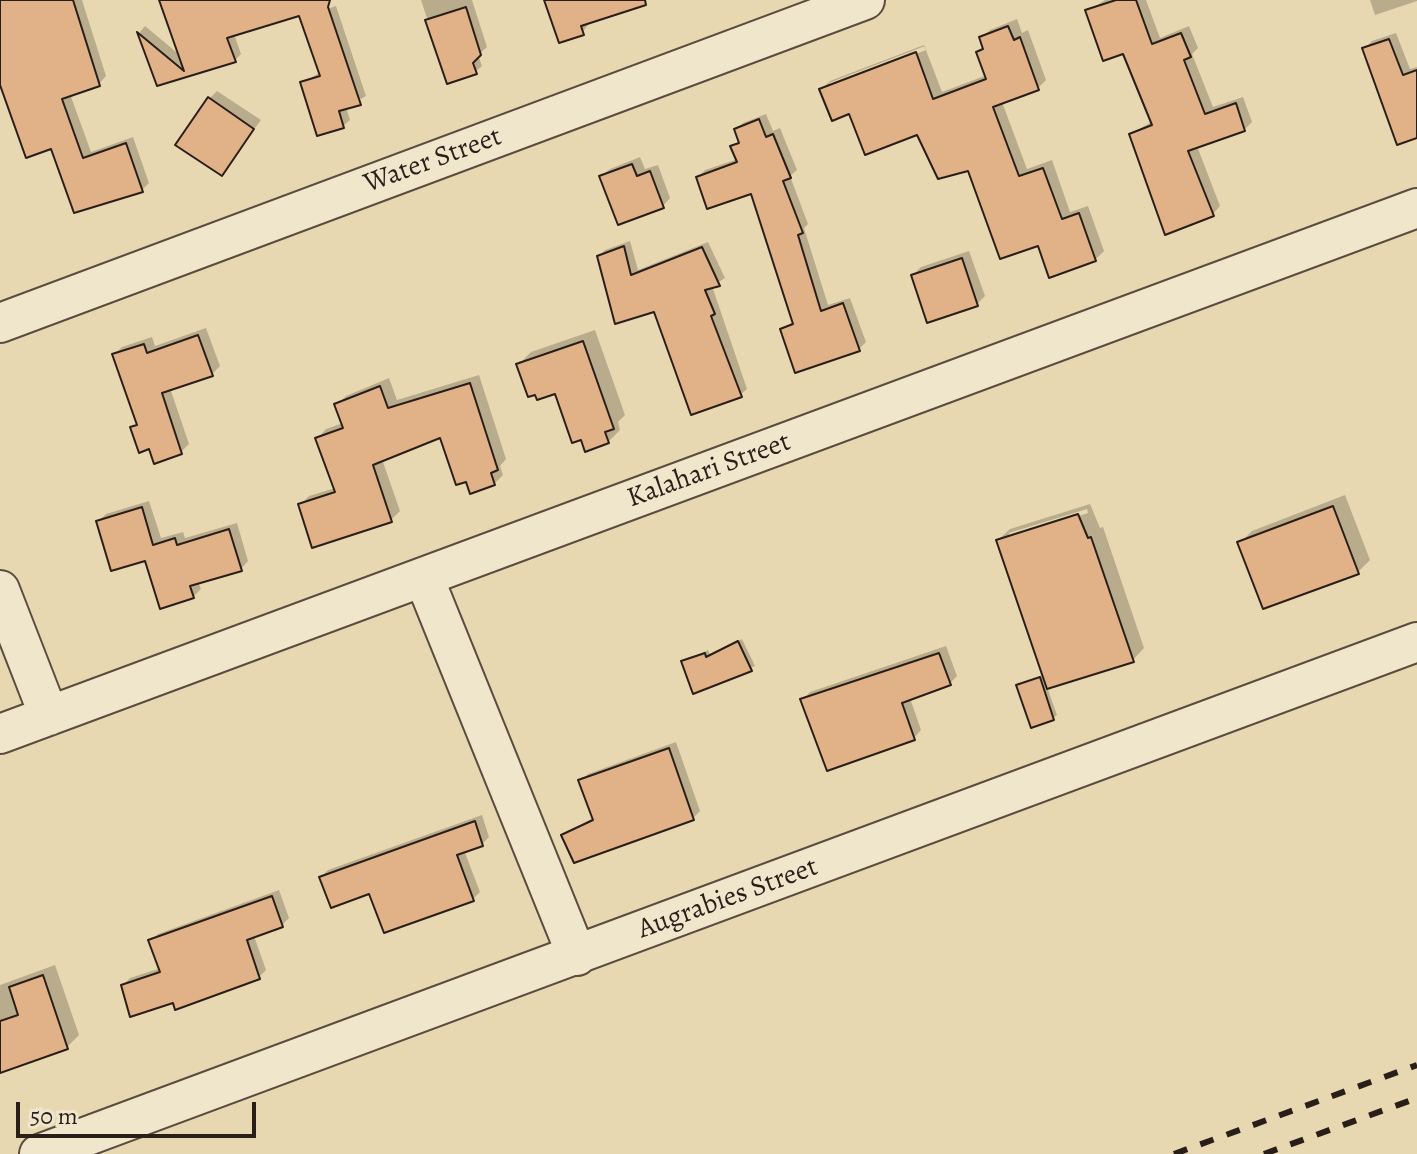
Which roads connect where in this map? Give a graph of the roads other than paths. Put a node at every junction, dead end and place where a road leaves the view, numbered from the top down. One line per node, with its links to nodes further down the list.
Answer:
1 (865, 0): 3 (street, Water Street)
2 (1417, 208): 4 (street, Kalahari Street)
3 (0, 323)
4 (424, 578): 7 (street, Kalahari Street); 9 (street)
5 (0, 590): 7 (street)
6 (1417, 642): 9 (street, Augrabies Street)
7 (49, 716): 8 (street, Kalahari Street)
8 (0, 734)
9 (577, 956): 10 (street, Augrabies Street)
10 (39, 1154)

